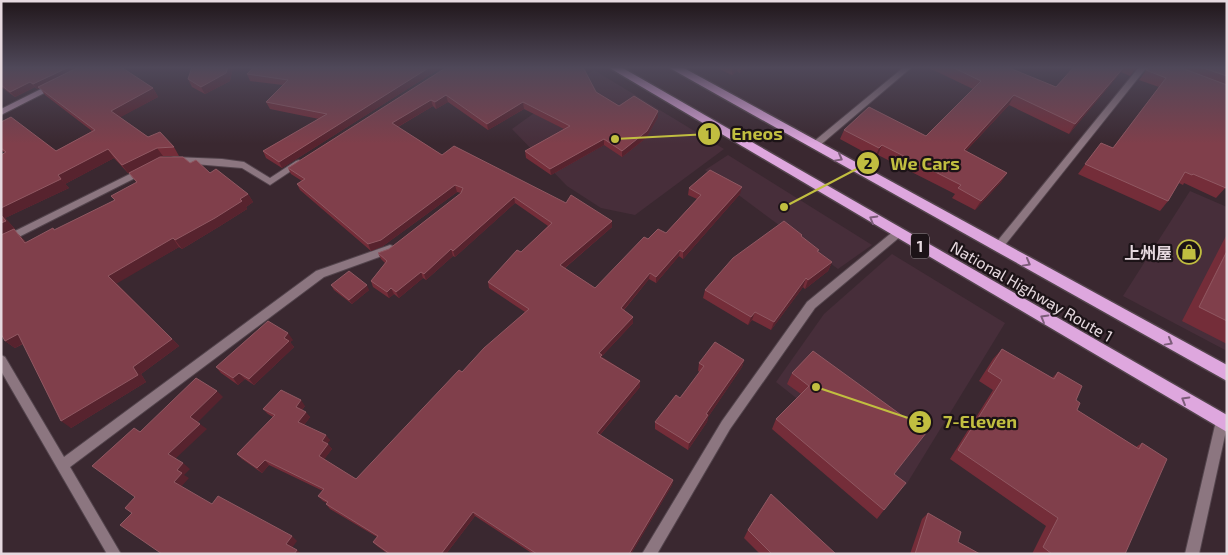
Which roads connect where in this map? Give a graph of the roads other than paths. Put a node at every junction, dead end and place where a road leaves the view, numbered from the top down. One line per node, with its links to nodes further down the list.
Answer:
1 (40, 93): 6 (street)
2 (658, 93): 11 (highway, National Highway Route 1 / 1, one-way to 2)
3 (721, 93): 7 (highway, National Highway Route 1 / 1)
4 (877, 93): 7 (street)
5 (1122, 93): 14 (street)
6 (1, 112)
7 (815, 145): 14 (highway, National Highway Route 1 / 1, one-way to 14)
8 (311, 155): 9 (street)
9 (164, 160)
10 (148, 169): 13 (street)
11 (898, 233): 17 (highway, National Highway Route 1 / 1, one-way to 11); 20 (street)
12 (401, 240): 18 (street)
13 (1, 242)
14 (998, 247): 16 (highway, National Highway Route 1 / 1, one-way to 16)
15 (1, 360): 18 (street)
16 (1227, 374)
17 (1224, 423): 21 (street)
18 (62, 466): 19 (street)
19 (114, 554)
20 (649, 554)
21 (1192, 554)

